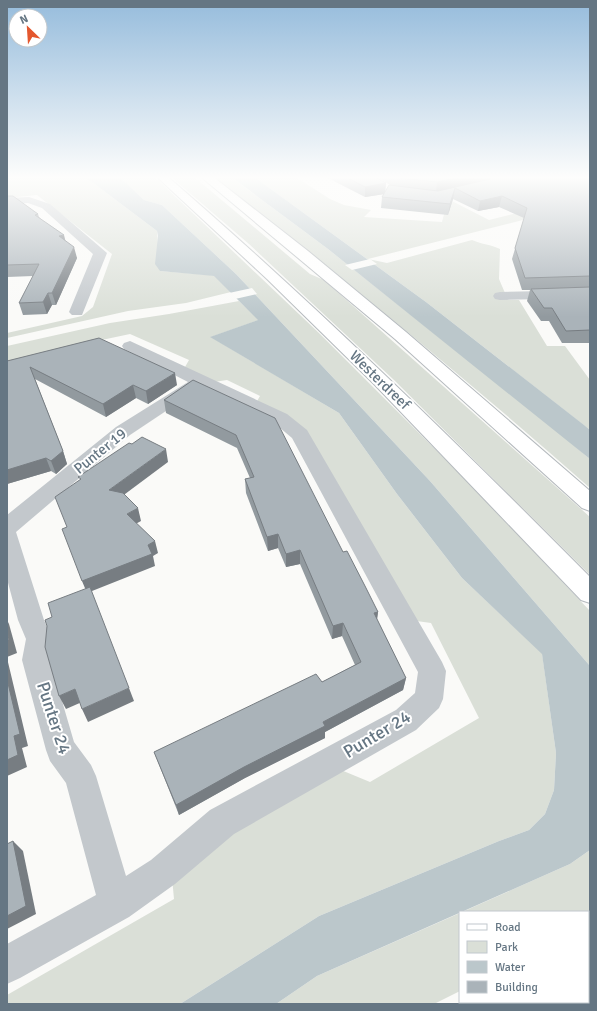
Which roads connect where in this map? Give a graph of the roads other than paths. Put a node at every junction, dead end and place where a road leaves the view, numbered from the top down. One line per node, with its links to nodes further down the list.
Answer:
1 (66, 223): 6 (street)
2 (214, 223): 12 (main road, Westerdreef)
3 (265, 223): 9 (main road)
4 (590, 294): 5 (street)
5 (500, 296)
6 (77, 312)
7 (130, 346): 8 (street)
8 (199, 381): 10 (street, Punter 19); 13 (street, Punter 24)
9 (590, 503)
10 (7, 527)
11 (7, 537): 13 (street, Punter 24)
12 (590, 594)
13 (116, 904): 14 (street, Punter 24)
14 (7, 965)

